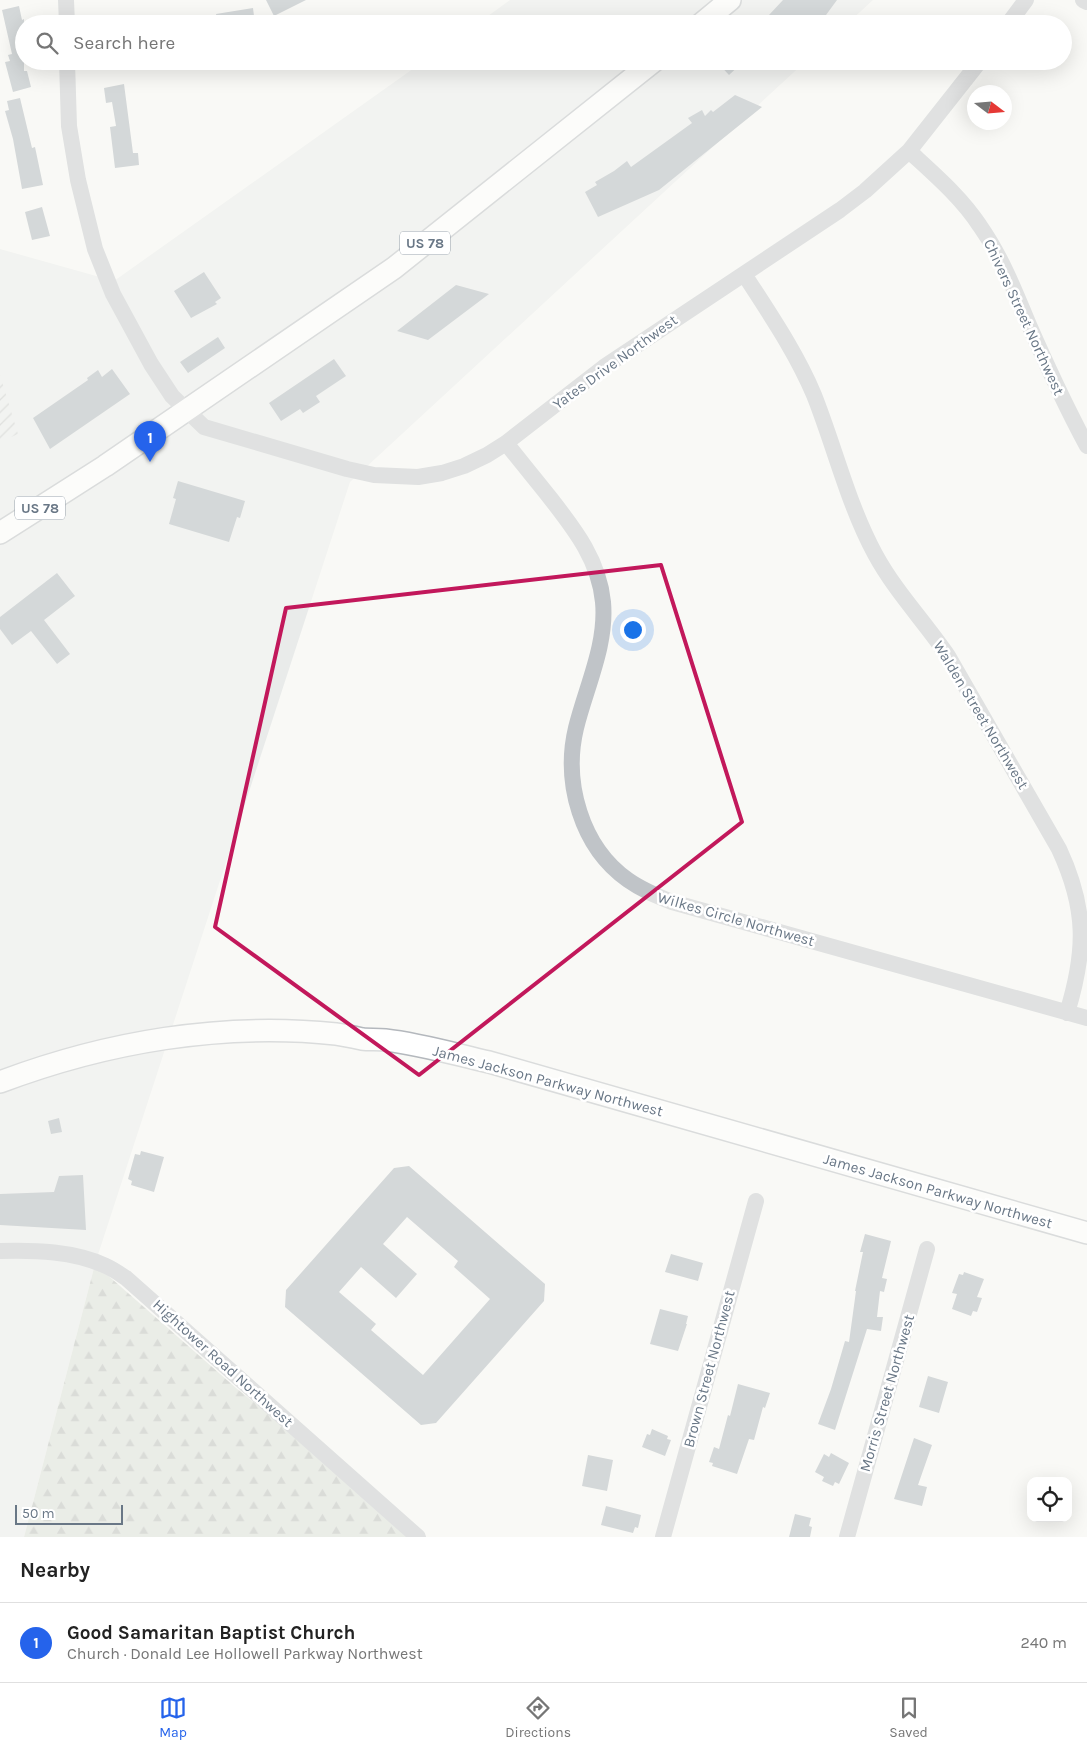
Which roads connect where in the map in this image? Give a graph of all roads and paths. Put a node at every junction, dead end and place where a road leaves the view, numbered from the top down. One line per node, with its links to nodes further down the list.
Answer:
1 (66, 0): 6 (street)
2 (730, 0): 7 (main road)
3 (1026, 0): 8 (street)
4 (1083, 0): 5 (street)
5 (1087, 2)
6 (67, 15)
7 (712, 15)
8 (1015, 15)
9 (67, 70): 14 (street, Yates Drive Northwest)
10 (643, 70): 14 (main road, US 78)
11 (973, 70): 12 (street, Yates Drive Northwest)
12 (909, 151): 13 (street, Yates Drive Northwest); 16 (street, Chivers Street Northwest)
13 (744, 274): 15 (street, Yates Drive Northwest); 18 (street, Walden Street Northwest)
14 (186, 411): 15 (street, Yates Drive Northwest); 17 (main road, US 78)
15 (506, 443): 18 (street, Wilkes Circle Northwest)
16 (1087, 446)
17 (0, 533)
18 (1066, 1013): 19 (street, Wilkes Circle Northwest)
19 (1087, 1018)
20 (0, 1082): 22 (main road, James Jackson Parkway Northwest)
21 (756, 1201): 26 (street, Brown Street Northwest)
22 (1087, 1233)
23 (927, 1249): 27 (street, Morris Street Northwest)
24 (0, 1251): 25 (street, Hightower Road Northwest)
25 (418, 1537)
26 (663, 1537)
27 (847, 1537)

